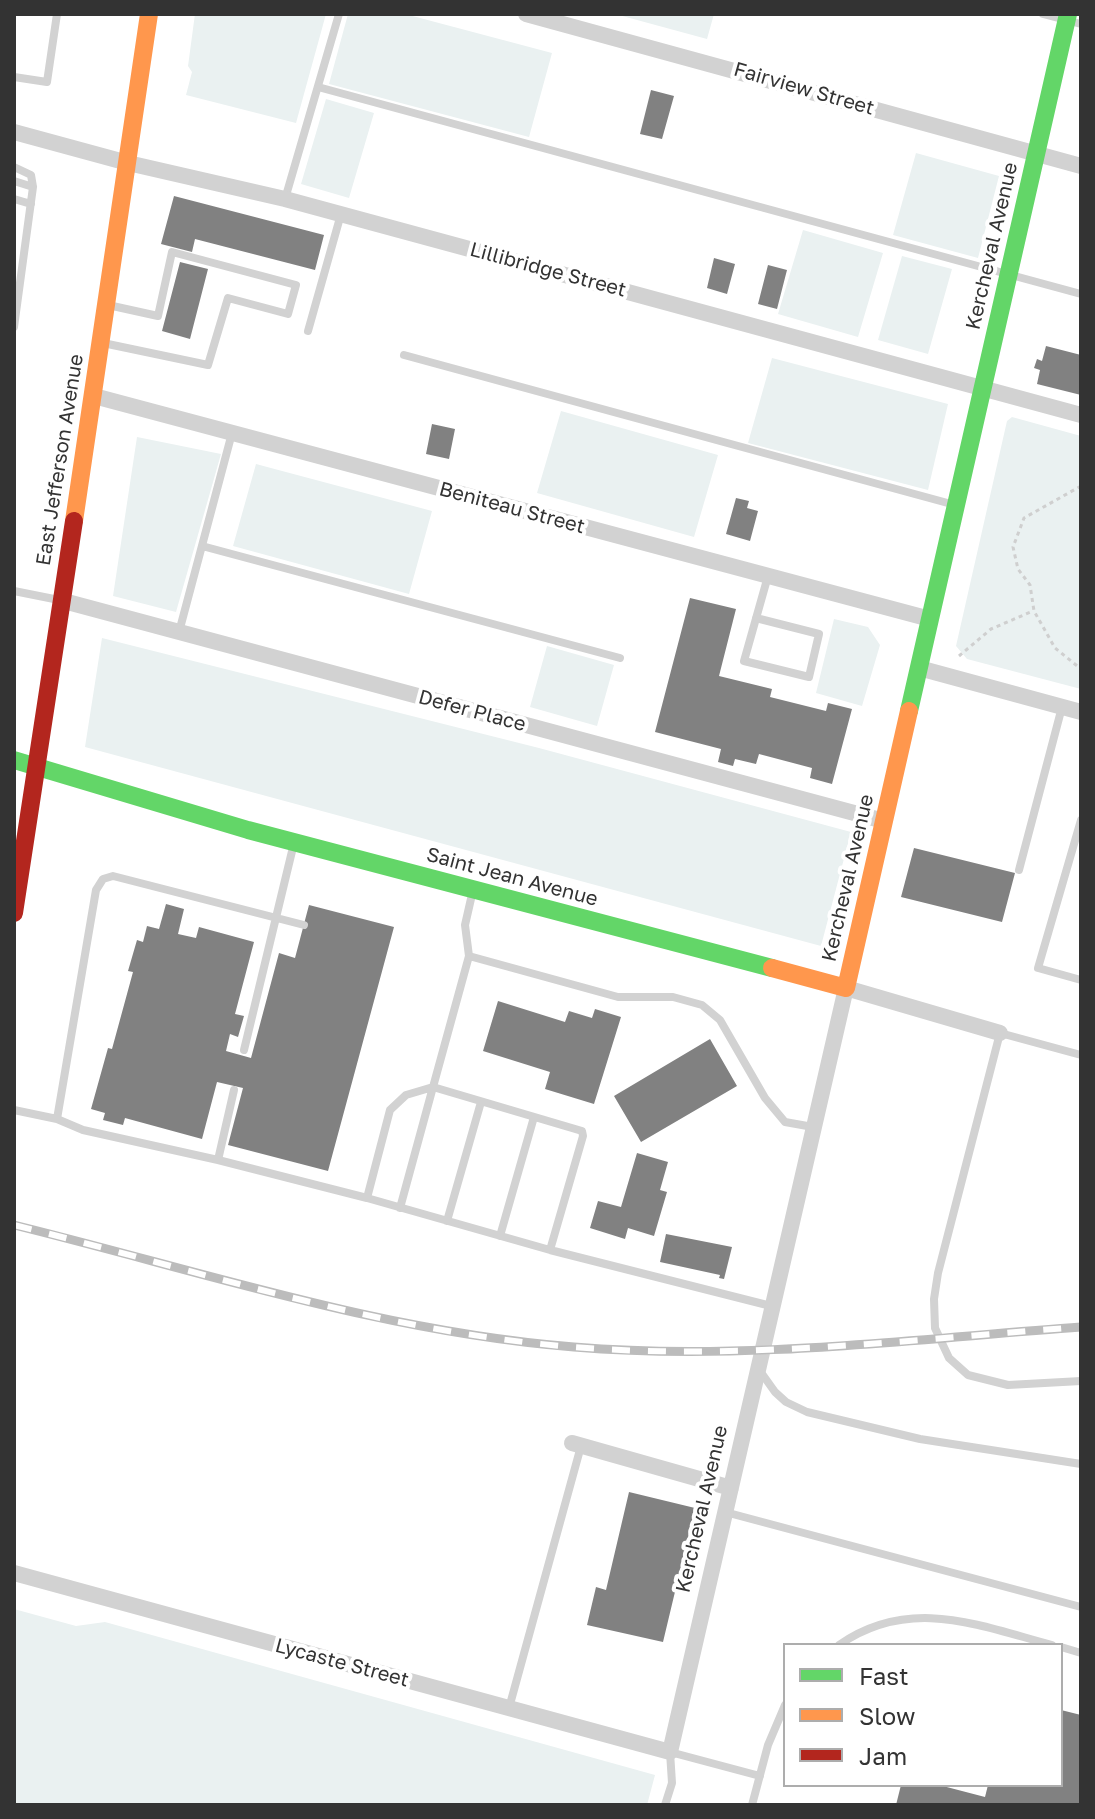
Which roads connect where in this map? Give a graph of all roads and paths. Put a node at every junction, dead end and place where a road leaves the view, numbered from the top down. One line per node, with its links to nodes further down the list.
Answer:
1 (57, 14): 7 (lane)
2 (149, 14): 11 (street, East Jefferson Avenue)
3 (339, 14): 8 (lane)
4 (526, 14): 10 (street, Fairview Street)
5 (1043, 14): 6 (lane)
6 (1072, 19): 10 (street, Kercheval Avenue)
7 (14, 77)
8 (318, 87): 17 (lane); 20 (lane)
9 (14, 132): 11 (street, Lillibridge Street)
10 (1035, 153): 12 (street, Fairview Street); 20 (street, Kercheval Avenue)
11 (128, 163): 17 (street, Lillibridge Street); 23 (street, East Jefferson Avenue)
12 (1081, 166)
13 (14, 167): 15 (lane)
14 (14, 181): 15 (lane)
15 (33, 187): 18 (lane)
16 (14, 199): 18 (lane)
17 (285, 199): 19 (street, Lillibridge Street)
18 (31, 204): 22 (lane)
19 (341, 214): 25 (lane); 28 (street, Lillibridge Street)
20 (1007, 275): 21 (lane); 28 (street, Kercheval Avenue)
21 (1081, 294)
22 (16, 303): 24 (lane)
23 (107, 305): 26 (street, East Jefferson Avenue); 26 (lane)
24 (14, 327)
25 (308, 331)
26 (102, 342): 29 (street, East Jefferson Avenue)
27 (404, 355): 33 (lane)
28 (982, 390): 30 (street, Lillibridge Street); 33 (street, Kercheval Avenue)
29 (94, 396): 31 (street, Beniteau Street); 37 (street, East Jefferson Avenue)
30 (1081, 415)
31 (232, 433): 34 (lane); 35 (street, Beniteau Street)
32 (1081, 486): 38 (path)
33 (956, 506): 40 (street, Kercheval Avenue)
34 (202, 546): 44 (lane); 47 (lane)
35 (768, 576): 39 (lane); 40 (street, Beniteau Street)
36 (14, 591): 37 (lane)
37 (60, 600): 44 (street, Defer Place); 53 (street, East Jefferson Avenue)
38 (1034, 611): 41 (path); 49 (path)
39 (756, 618): 39 (lane)
40 (930, 619): 48 (street, Kercheval Avenue)
41 (1006, 621): 42 (path); 43 (path)
42 (1009, 626)
43 (991, 629): 45 (path); 46 (path)
44 (179, 632): 55 (street, Defer Place)
45 (994, 635)
46 (959, 656)
47 (620, 658)
48 (919, 668): 50 (street); 55 (street, Kercheval Avenue)
49 (1081, 669)
50 (1062, 707): 51 (street); 57 (lane)
51 (1081, 712)
52 (14, 760): 53 (street, Saint Jean Avenue)
53 (38, 768): 56 (street, Saint Jean Avenue); 59 (street, East Jefferson Avenue)
54 (1081, 820): 63 (lane)
55 (884, 821): 64 (street, Kercheval Avenue)
56 (295, 842): 58 (street, Saint Jean Avenue); 60 (lane)
57 (1019, 870)
58 (473, 890): 62 (lane); 64 (street, Saint Jean Avenue)
59 (14, 913)
60 (275, 917): 61 (lane); 66 (lane); 73 (lane)
61 (304, 925)
62 (469, 956): 68 (lane); 74 (lane)
63 (1081, 980)
64 (846, 988): 65 (street, Saint Jean Avenue); 74 (street, Kercheval Avenue)
65 (1000, 1033): 67 (lane); 83 (lane)
66 (244, 1050)
67 (1081, 1055)
68 (433, 1087): 70 (lane); 76 (lane); 77 (lane)
69 (234, 1090): 75 (lane)
70 (481, 1102): 72 (lane); 78 (lane)
71 (14, 1110): 73 (lane)
72 (534, 1117): 79 (lane); 80 (lane)
73 (57, 1119): 75 (lane)
74 (813, 1127): 81 (street, Kercheval Avenue)
75 (218, 1160): 76 (lane)
76 (367, 1198): 77 (lane)
77 (400, 1208): 78 (lane)
78 (447, 1221): 79 (lane)
79 (500, 1236): 80 (lane)
80 (550, 1250): 81 (lane)
81 (771, 1306): 82 (street, Kercheval Avenue)
82 (758, 1367): 85 (lane); 86 (street, Kercheval Avenue)
83 (1081, 1381)
84 (576, 1445): 86 (street); 92 (lane)
85 (1081, 1464)
86 (731, 1488): 87 (street, Kercheval Avenue)
87 (725, 1512): 89 (lane); 94 (street, Kercheval Avenue)
88 (14, 1573): 92 (street, Lycaste Street)
89 (1081, 1607)
90 (842, 1643): 91 (lane)
91 (1044, 1643)
92 (509, 1708): 94 (street, Lycaste Street)
93 (783, 1710): 95 (lane)
94 (670, 1752): 95 (lane); 96 (lane)
95 (760, 1776): 97 (lane)
96 (665, 1805)
97 (752, 1805)

